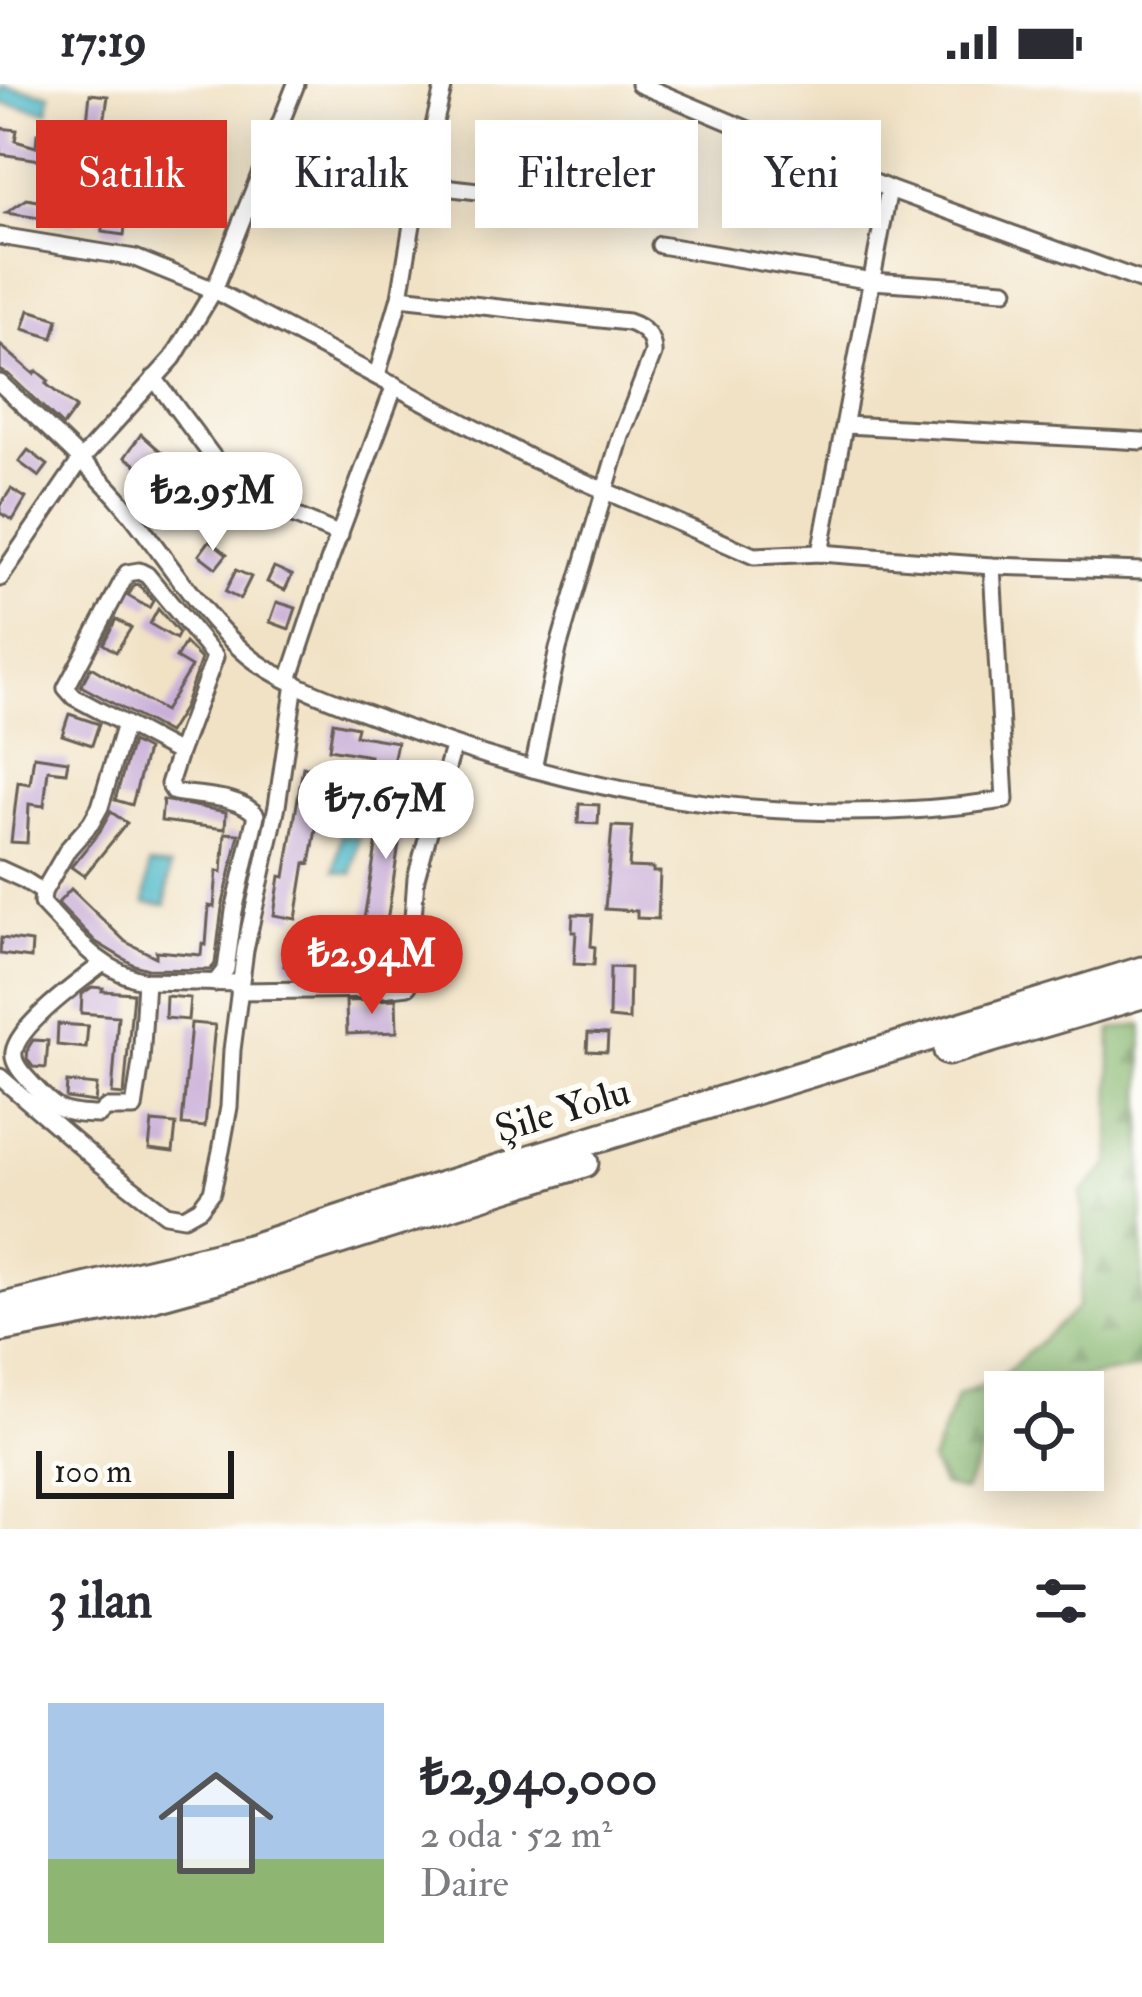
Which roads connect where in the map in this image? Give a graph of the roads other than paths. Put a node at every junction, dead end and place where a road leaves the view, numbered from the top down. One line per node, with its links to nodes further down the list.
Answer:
1 (296, 84): 11 (street)
2 (444, 84): 4 (street)
3 (639, 84): 5 (street)
4 (435, 120)
5 (889, 189): 9 (street); 10 (street)
6 (412, 228): 13 (street)
7 (0, 236): 11 (street)
8 (660, 244): 9 (street)
9 (872, 281): 12 (street); 18 (street)
10 (1142, 281)
11 (214, 290): 14 (street); 15 (street)
12 (1005, 290)
13 (400, 297): 14 (street); 21 (street)
14 (377, 375): 17 (street)
15 (154, 378): 20 (street); 22 (street)
16 (0, 383): 20 (street)
17 (394, 385): 21 (street); 22 (street)
18 (845, 425): 19 (street); 23 (street)
19 (1142, 441)
20 (80, 461): 26 (street); 27 (street)
21 (604, 490): 23 (street); 31 (street)
22 (340, 535): 27 (street)
23 (820, 553): 24 (street)
24 (992, 566): 25 (street); 31 (street)
25 (1142, 572)
26 (0, 578)
27 (292, 682): 29 (street); 38 (street)
28 (125, 724): 30 (street); 30 (street); 33 (street)
29 (453, 747): 31 (street); 38 (street)
30 (179, 753): 37 (street)
31 (533, 769)
32 (0, 869): 33 (street)
33 (43, 892): 34 (street)
34 (102, 964): 36 (street); 36 (street)
35 (1142, 970): 41 (highway, Şile Yolu)
36 (146, 982): 37 (street)
37 (214, 983): 38 (street)
38 (240, 987): 40 (street)
39 (1142, 994): 42 (highway, Şile Yolu)
40 (0, 1077)
41 (0, 1308)
42 (0, 1328)

